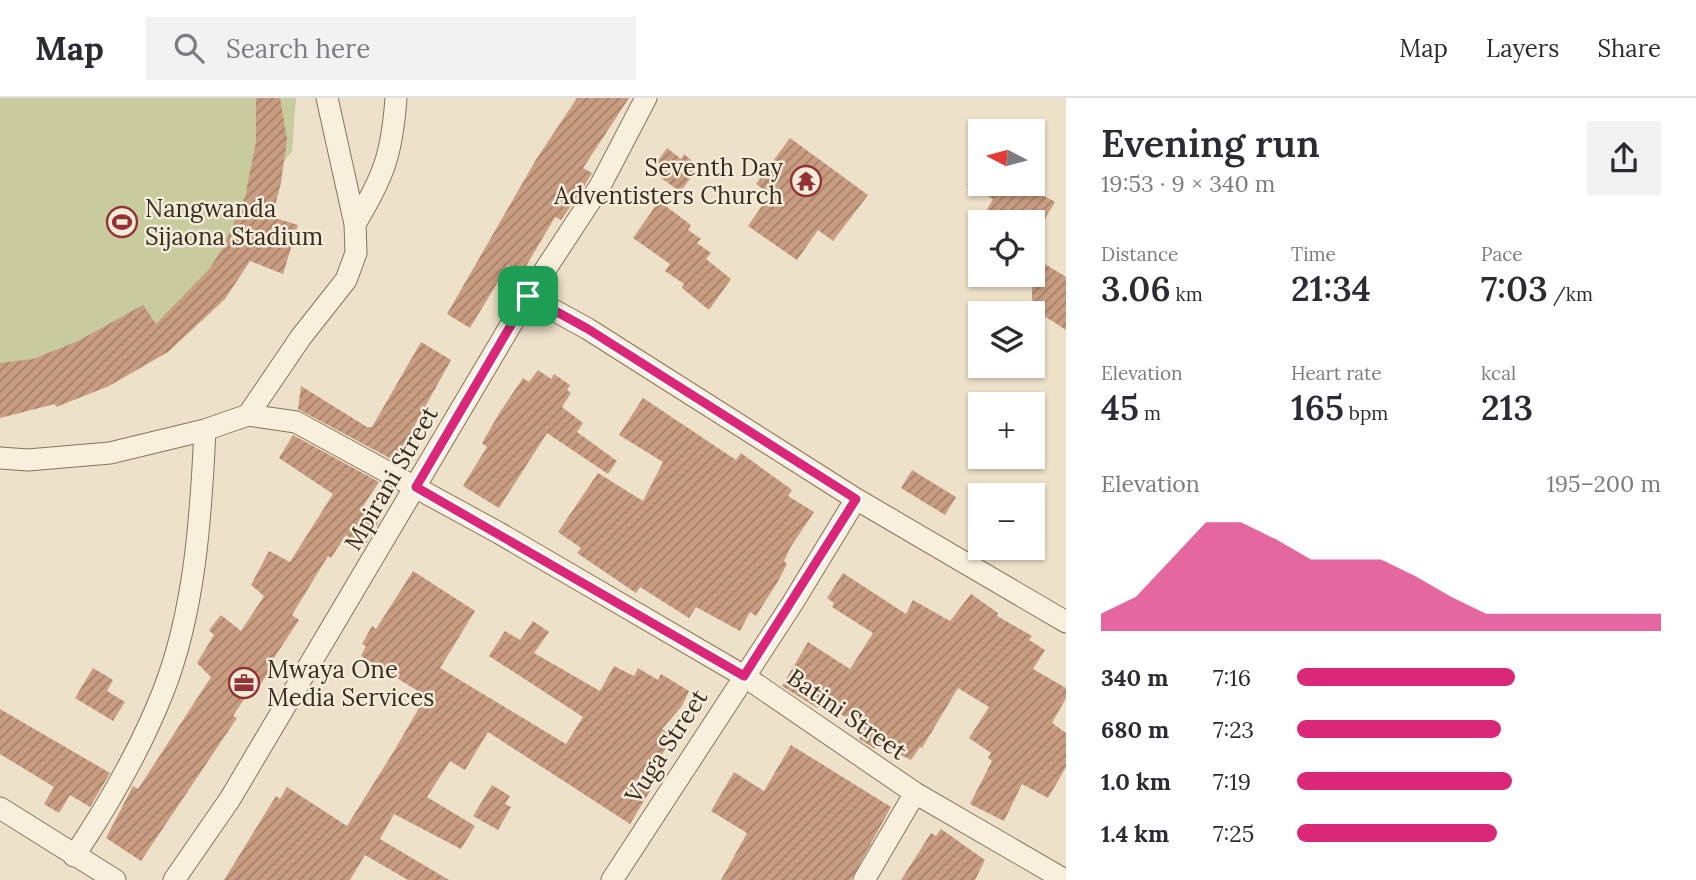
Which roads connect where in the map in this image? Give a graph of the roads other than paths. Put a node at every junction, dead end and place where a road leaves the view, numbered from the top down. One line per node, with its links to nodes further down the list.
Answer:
1 (327, 98): 4 (street)
2 (396, 98): 4 (street)
3 (646, 98): 5 (street, Mpirani Street)
4 (355, 224): 6 (street)
5 (528, 296): 9 (street, Mpirani Street); 10 (street)
6 (248, 415): 7 (street); 9 (street, Batini Street)
7 (205, 430): 8 (street); 15 (street)
8 (0, 458)
9 (416, 487): 12 (street, Batini Street); 17 (street, Mpirani Street)
10 (856, 499): 11 (street); 12 (street, Vuga Street)
11 (1066, 622)
12 (744, 676): 13 (street, Batini Street); 18 (street, Vuga Street)
13 (915, 793): 19 (street); 20 (street, Batini Street)
14 (0, 808): 15 (street)
15 (74, 856): 16 (street)
16 (116, 880)
17 (174, 880)
18 (612, 880)
19 (864, 880)
20 (1065, 880)

